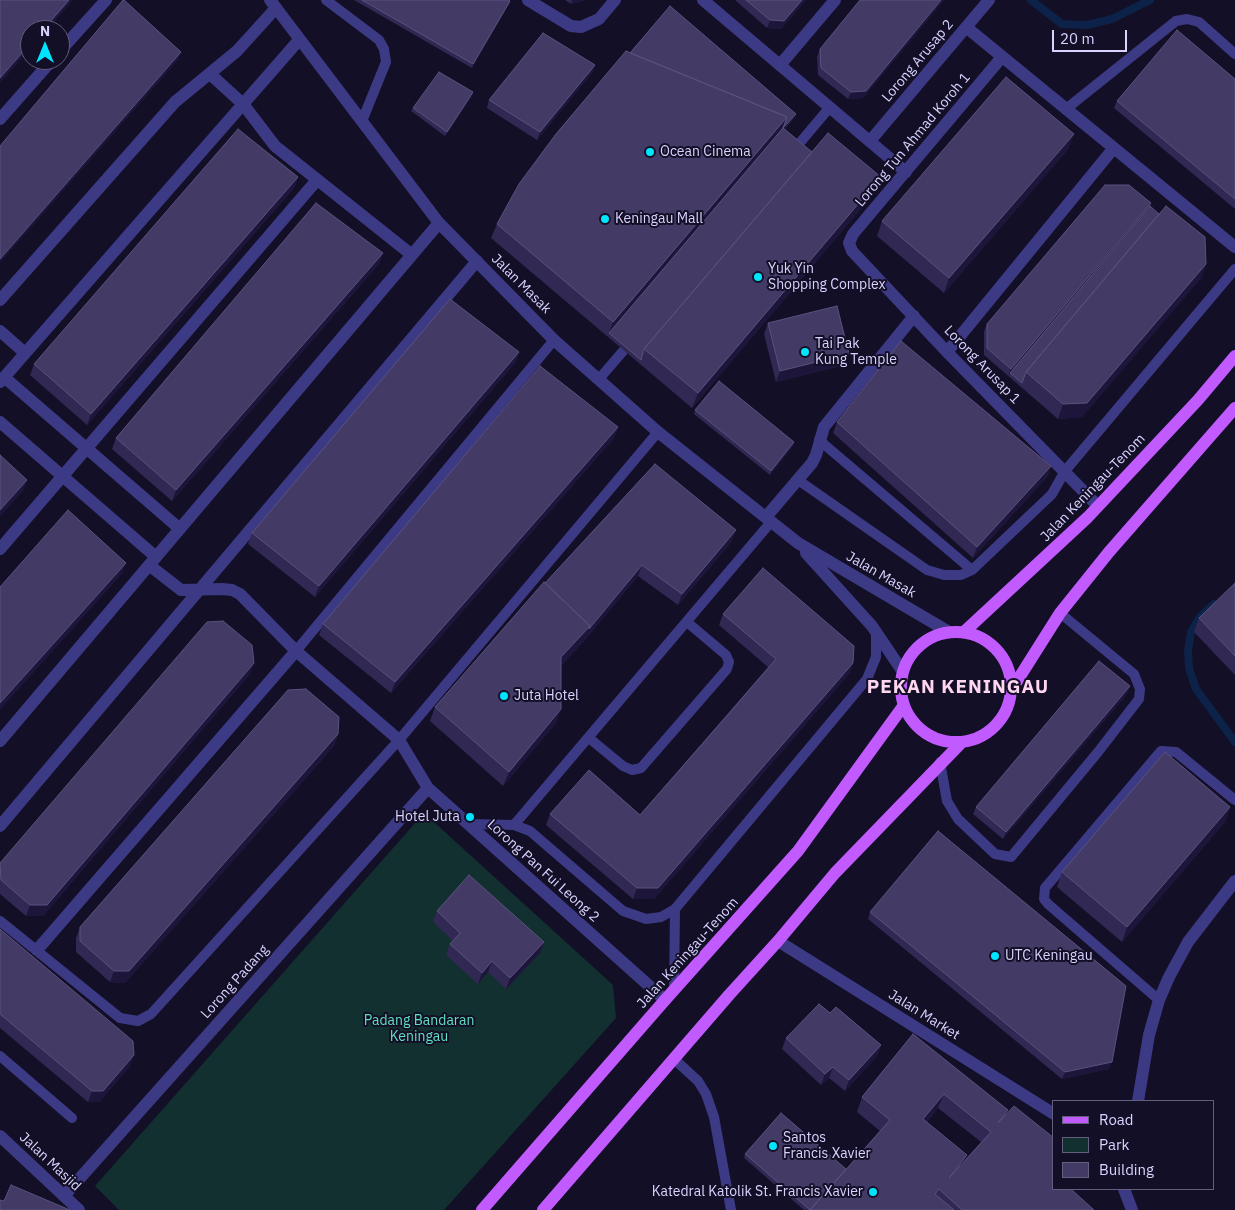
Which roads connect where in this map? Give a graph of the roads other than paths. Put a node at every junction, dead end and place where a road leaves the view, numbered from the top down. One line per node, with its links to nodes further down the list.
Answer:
1 (106, 0): 10 (street)
2 (326, 0): 21 (lane)
3 (528, 0): 4 (street)
4 (615, 0)
5 (703, 0): 14 (street)
6 (835, 0): 14 (street)
7 (989, 0): 9 (street, Lorong Arusap 2)
8 (273, 4): 11 (street, Jalan Masak); 16 (street)
9 (966, 27): 13 (street); 22 (street, Lorong Arusap 2)
10 (70, 40)
11 (299, 40): 17 (street); 21 (street, Jalan Masak)
12 (1235, 54): 19 (lane)
13 (1002, 58): 19 (street); 25 (street, Lorong Tun Ahmad Koroh 1)
14 (780, 65): 18 (street)
15 (43, 70): 20 (street)
16 (210, 74): 17 (street); 33 (street)
17 (243, 104): 26 (street); 39 (street)
18 (830, 107): 22 (street); 23 (lane)
19 (1066, 109): 24 (street)
20 (0, 119)
21 (362, 121): 27 (street, Jalan Masak)
22 (870, 141): 25 (street)
23 (798, 145)
24 (1114, 150): 29 (street); 38 (street)
25 (906, 172): 28 (street, Lorong Tun Ahmad Koroh 1)
26 (317, 180): 30 (street); 47 (street)
27 (439, 223): 30 (street); 31 (street, Jalan Masak)
28 (849, 243): 34 (street, Lorong Arusap 1)
29 (1235, 247)
30 (412, 255): 53 (street)
31 (477, 262): 36 (street, Jalan Masak); 58 (street)
32 (1235, 269): 48 (lane)
33 (0, 300)
34 (914, 316): 38 (street, Lorong Arusap 1); 46 (street)
35 (0, 331): 39 (street)
36 (554, 340): 42 (street, Jalan Masak); 64 (lane)
37 (624, 350): 42 (lane)
38 (947, 352): 48 (street, Lorong Arusap 1)
39 (25, 353): 41 (street)
40 (1235, 356): 51 (main road, Jalan Keningau-Tenom)
41 (2, 379): 47 (street)
42 (599, 379): 45 (street, Jalan Masak)
43 (1235, 408): 59 (main road)
44 (0, 422): 49 (street)
45 (658, 432): 52 (street, Jalan Masak); 69 (lane)
46 (818, 440): 50 (street); 57 (lane)
47 (87, 448): 49 (street); 53 (street)
48 (1065, 471): 51 (street, Lorong Arusap 1); 57 (lane)
49 (62, 476): 55 (street); 56 (street)
50 (798, 480): 52 (street); 57 (lane)
51 (1098, 506): 62 (main road, Jalan Keningau-Tenom)
52 (769, 520): 54 (street, Jalan Masak); 60 (lane)
53 (180, 529): 56 (street)
54 (798, 543): 61 (street, Jalan Masak); 63 (street, Jalan Masak)
55 (0, 549)
56 (153, 561): 58 (street); 70 (street)
57 (972, 570)
58 (200, 590): 64 (street); 77 (street)
59 (1060, 613): 66 (main road); 72 (lane)
60 (687, 622): 68 (lane); 68 (lane)
61 (949, 632): 62 (main road); 65 (main road)
62 (964, 632): 66 (main road)
63 (876, 633): 65 (street, Jalan Masak); 79 (lane, Lorong Pan Fui Leong 2)
64 (296, 651): 69 (street); 82 (street)
65 (903, 672): 67 (main road)
66 (1012, 690): 71 (main road)
67 (904, 705): 71 (main road); 83 (main road, Jalan Keningau-Tenom)
68 (588, 738): 76 (lane)
69 (399, 740): 73 (street); 82 (lane)
70 (0, 742)
71 (962, 742): 72 (main road)
72 (940, 762): 81 (main road)
73 (428, 788): 75 (street); 93 (street, Lorong Padang)
74 (1235, 800): 85 (lane)
75 (469, 824): 76 (lane, Lorong Pan Fui Leong 2); 84 (street, Lorong Pan Fui Leong 2)
76 (514, 825): 79 (lane, Lorong Pan Fui Leong 2)
77 (0, 826)
78 (1235, 881): 85 (street)
79 (675, 908): 83 (lane)
80 (0, 921): 82 (lane)
81 (778, 941): 87 (main road); 89 (street, Jalan Market)
82 (37, 950)
83 (674, 990): 84 (main road, Jalan Keningau-Tenom)
84 (665, 1000): 95 (main road, Jalan Keningau-Tenom)
85 (1159, 1000): 88 (street)
86 (0, 1056): 90 (lane)
87 (674, 1059): 96 (main road); 97 (lane)
88 (1138, 1100)
89 (1052, 1113)
90 (72, 1118)
91 (0, 1136): 93 (street, Jalan Masjid)
92 (1124, 1190): 98 (street)
93 (64, 1196): 94 (street, Jalan Masjid)
94 (79, 1210)
95 (482, 1210)
96 (543, 1210)
97 (731, 1210)
98 (1132, 1210)

